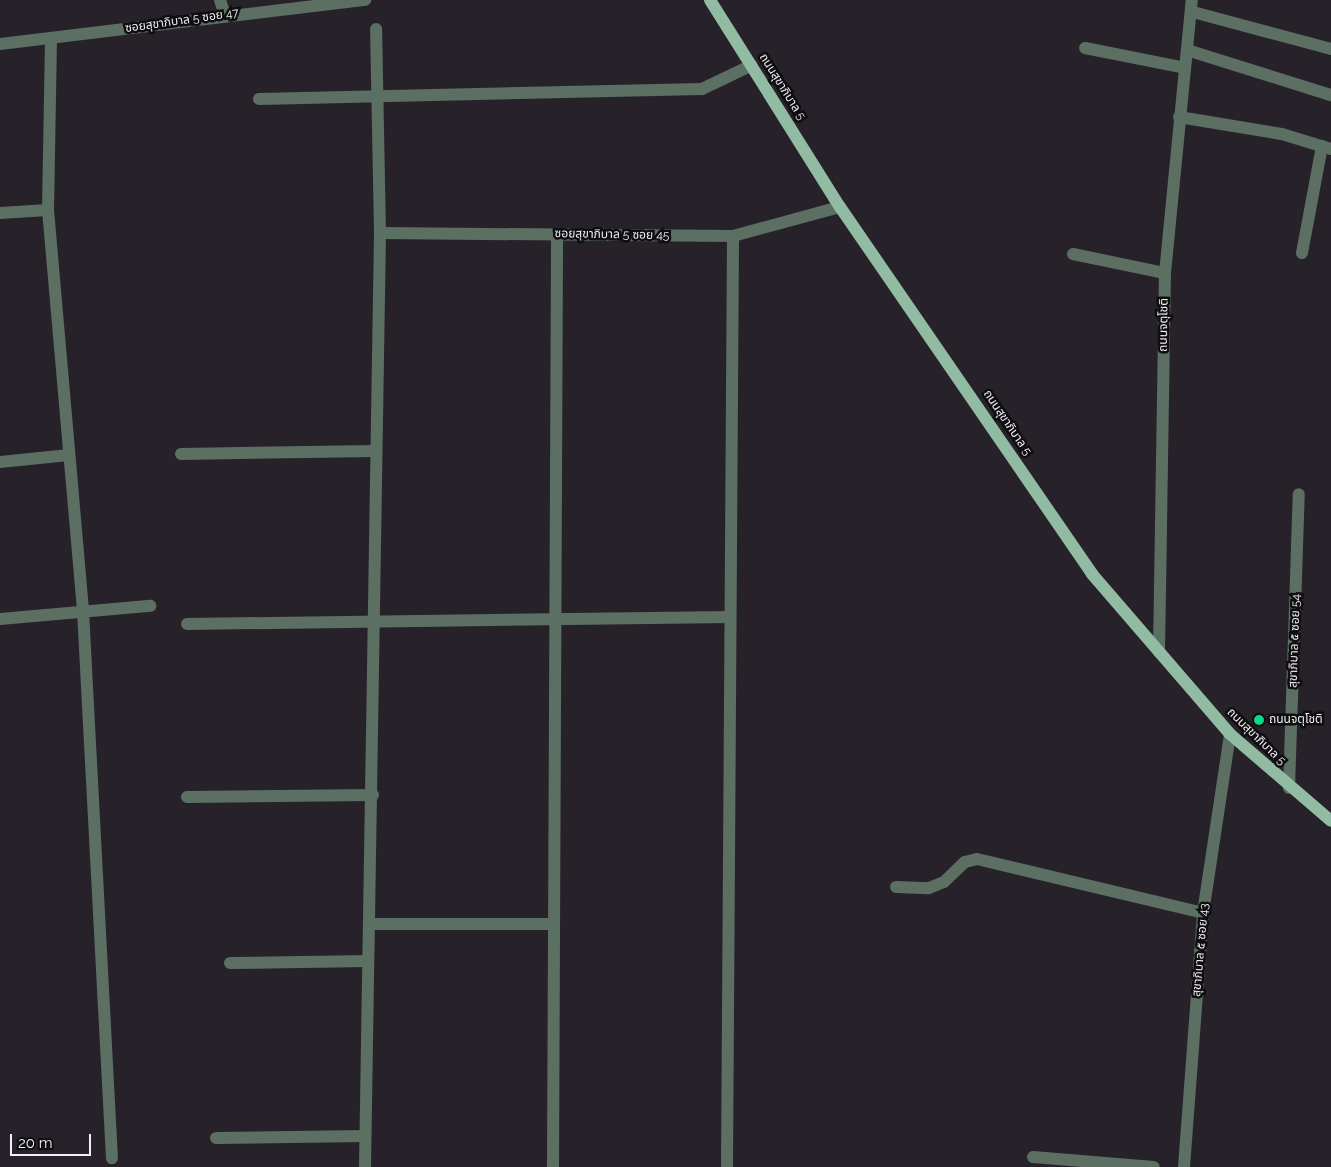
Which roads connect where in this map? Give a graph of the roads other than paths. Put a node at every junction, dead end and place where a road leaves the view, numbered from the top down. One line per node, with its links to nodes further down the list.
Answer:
1 (220, 0): 5 (street)
2 (365, 0): 5 (street, ซอยสุขาภิบาล 5 ซอย 47)
3 (710, 0): 12 (main road, ถนนสุขาภิบาล 5)
4 (1192, 6): 10 (street); 11 (street, ถนนจตุโชติ)
5 (225, 15): 7 (street, ซอยสุขาภิบาล 5 ซอย 47)
6 (376, 28): 15 (street)
7 (50, 39): 8 (street, ซอยสุขาภิบาล 5 ซอย 47); 20 (street)
8 (0, 44)
9 (1085, 48): 13 (street)
10 (1331, 49)
11 (1187, 50): 13 (street, ถนนจตุโชติ); 14 (street)
12 (752, 65): 15 (street); 19 (main road, ถนนสุขาภิบาล 5)
13 (1185, 68): 17 (street, ถนนจตุโชติ)
14 (1331, 95)
15 (379, 98): 16 (street); 22 (street)
16 (258, 99)
17 (1179, 117): 18 (street); 27 (street, ถนนจตุโชติ)
18 (1326, 147): 25 (street)
19 (840, 207): 24 (street, ซอยสุขาภิบาล 5 ซอย 45); 40 (main road, ถนนสุขาภิบาล 5)
20 (48, 210): 21 (street); 30 (street)
21 (0, 213)
22 (380, 233): 23 (street, ซอยสุขาภิบาล 5 ซอย 45); 28 (street)
23 (557, 234): 24 (street, ซอยสุขาภิบาล 5 ซอย 45); 35 (street)
24 (733, 236): 36 (street)
25 (1302, 253)
26 (1073, 254): 27 (street)
27 (1165, 273): 40 (street, ถนนจตุโชติ)
28 (376, 451): 29 (street); 38 (street)
29 (181, 454)
30 (69, 455): 31 (street); 34 (street)
31 (0, 462)
32 (1299, 494): 42 (street, สุขาภิบาล ๕ ซอย 54)
33 (150, 606): 34 (street)
34 (82, 611): 37 (street); 55 (street)
35 (556, 617): 36 (street); 38 (street); 49 (street)
36 (730, 617): 58 (street)
37 (0, 619)
38 (375, 622): 39 (street); 43 (street)
39 (186, 624)
40 (1159, 652): 41 (main road, ถนนสุขาภิบาล 5)
41 (1230, 734): 42 (main road, ถนนสุขาภิบาล 5); 47 (street, สุขาภิบาล ๕ ซอย 43)
42 (1289, 788): 45 (main road, ถนนสุขาภิบาล 5)
43 (373, 795): 44 (street); 48 (street)
44 (186, 797)
45 (1331, 821)
46 (896, 888): 47 (street)
47 (1202, 913): 60 (street, สุขาภิบาล ๕ ซอย 43)
48 (369, 924): 49 (street); 50 (street)
49 (554, 924): 57 (street)
50 (368, 962): 51 (street); 52 (street)
51 (230, 963)
52 (364, 1136): 53 (street); 56 (street)
53 (216, 1138)
54 (1033, 1157): 59 (street)
55 (112, 1158)
56 (365, 1167)
57 (553, 1167)
58 (727, 1167)
59 (1154, 1167)
60 (1184, 1167)

